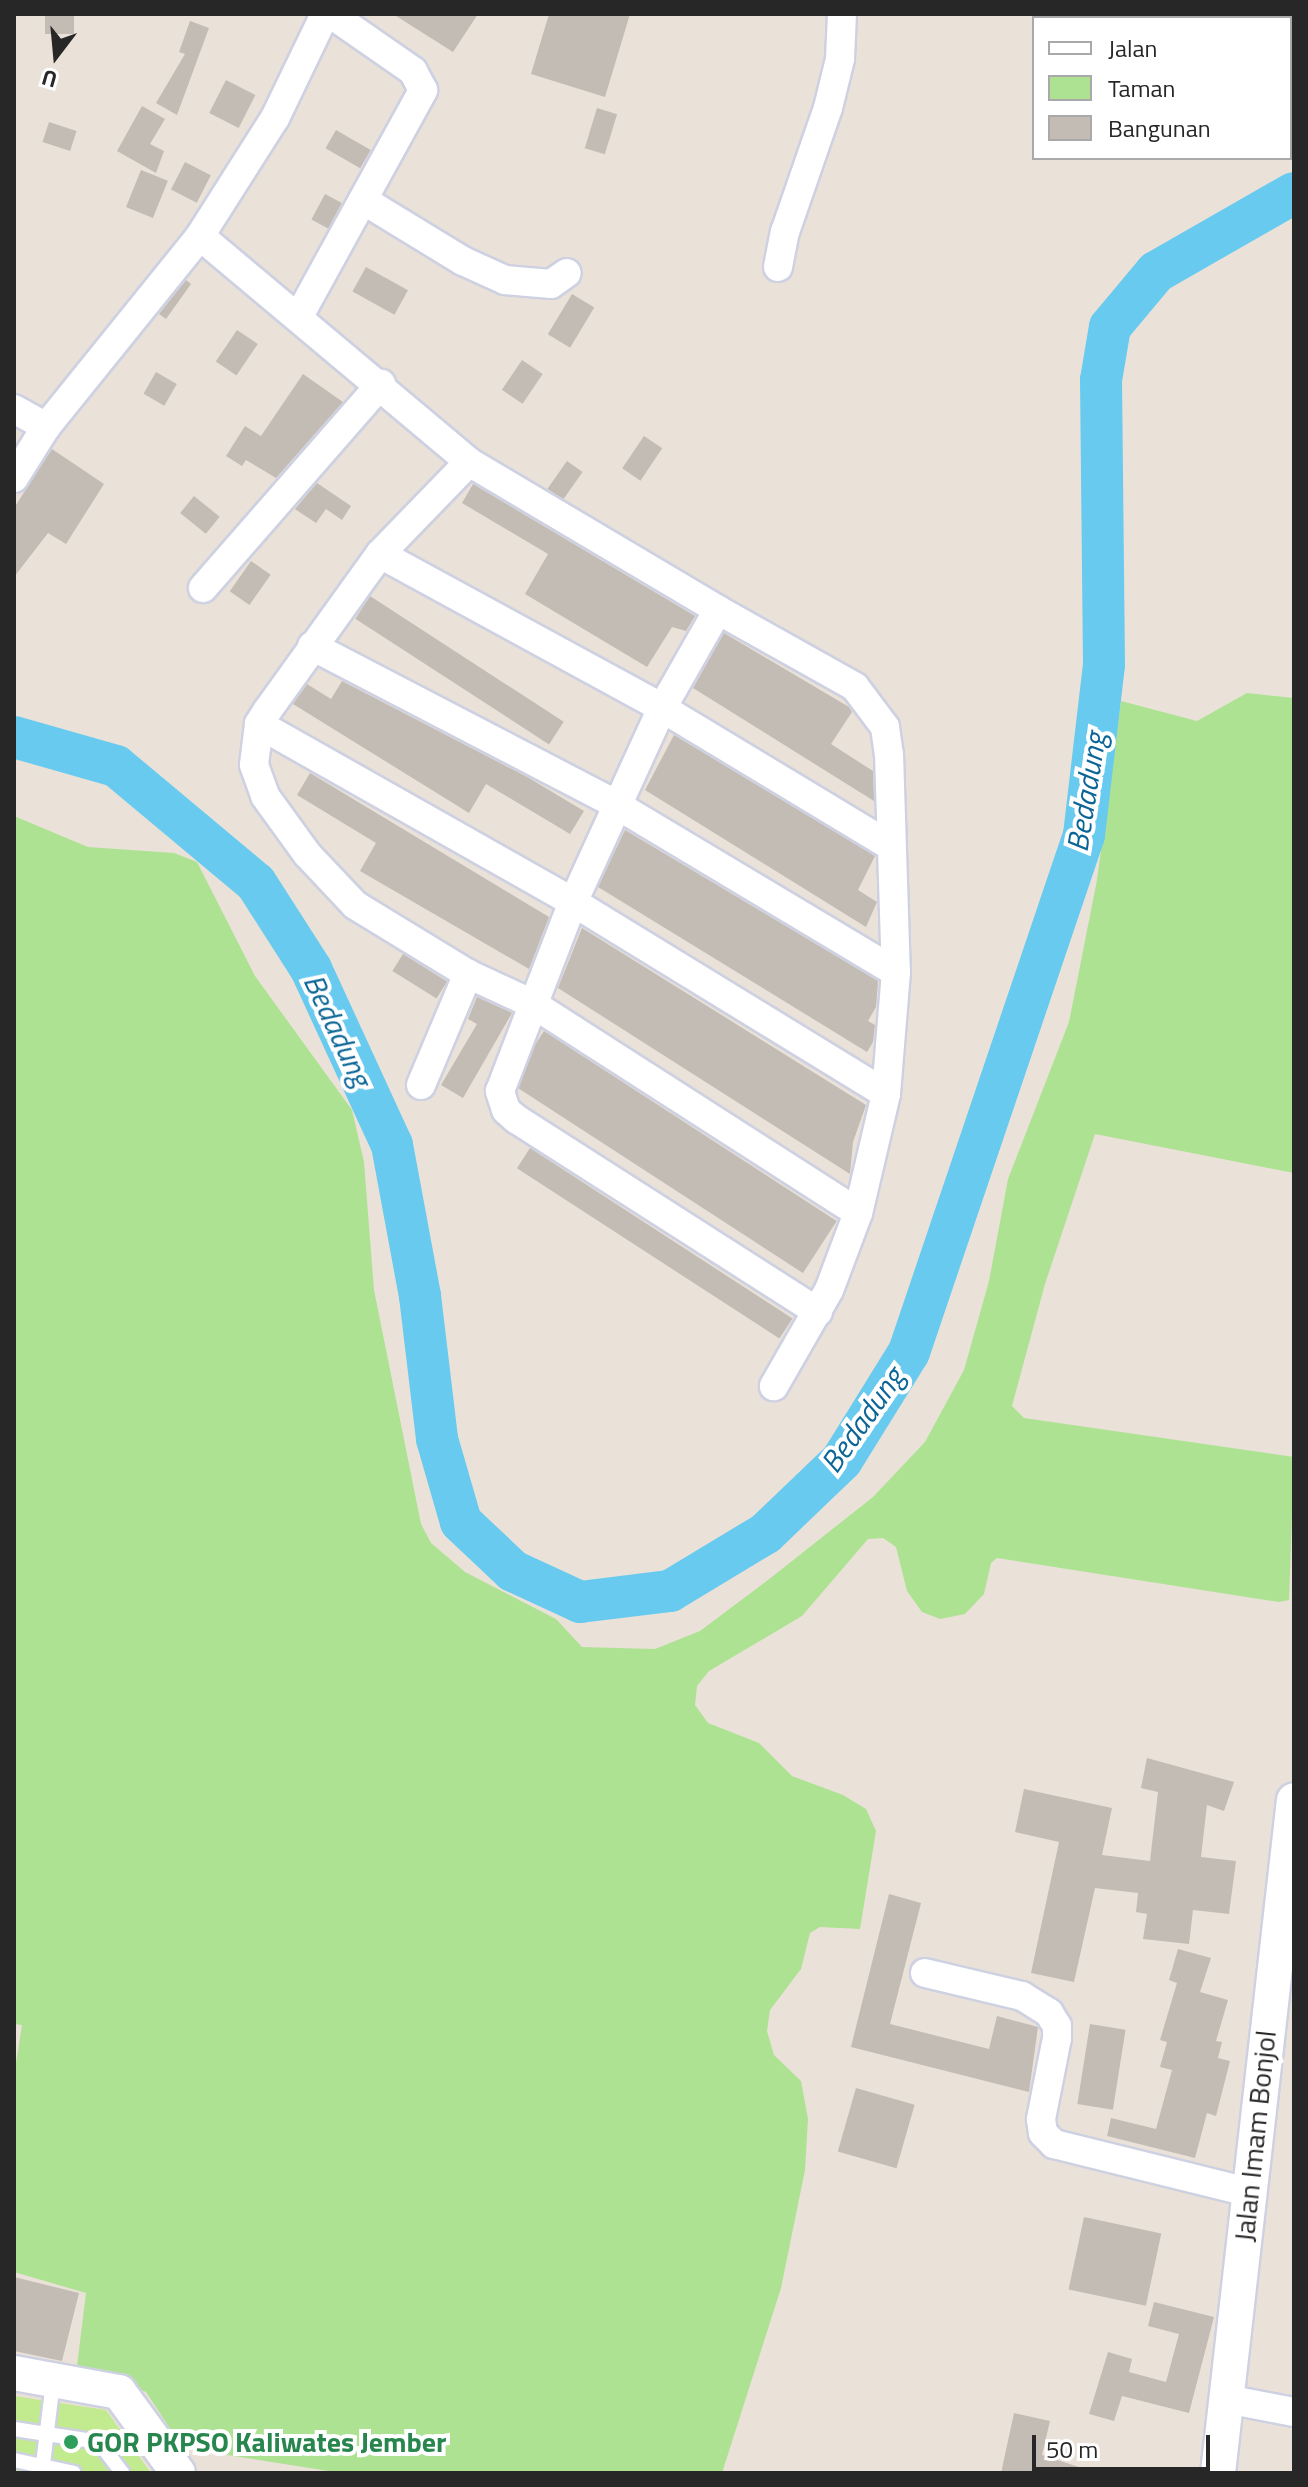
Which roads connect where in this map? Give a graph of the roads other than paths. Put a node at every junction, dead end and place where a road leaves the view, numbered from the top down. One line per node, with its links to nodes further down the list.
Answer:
1 (328, 14): 3 (street); 4 (street)
2 (842, 14): 5 (street)
3 (363, 200): 6 (street); 7 (street)
4 (200, 236): 7 (street); 10 (street)
5 (778, 267)
6 (567, 273)
7 (299, 316): 8 (street)
8 (381, 384): 11 (street); 14 (street)
9 (14, 409): 10 (street)
10 (46, 427): 12 (street)
11 (469, 462): 13 (street); 15 (street)
12 (14, 478)
13 (380, 554): 16 (street); 17 (street)
14 (203, 588)
15 (718, 610): 17 (street); 20 (street)
16 (312, 646): 18 (street); 19 (street)
17 (662, 708): 19 (street); 20 (street)
18 (259, 724): 21 (street); 23 (street)
19 (615, 804): 21 (street); 22 (street)
20 (891, 846): 22 (street)
21 (573, 902): 24 (street); 26 (street)
22 (896, 972): 26 (street)
23 (468, 974): 24 (street); 25 (street)
24 (533, 1004): 27 (street); 28 (street)
25 (421, 1085)
26 (886, 1094): 27 (street)
27 (858, 1213): 28 (street)
28 (818, 1312): 29 (street)
29 (774, 1386)
30 (1294, 1800): 32 (street, Jalan Imam Bonjol)
31 (925, 1973): 33 (street)
32 (1283, 1982): 33 (street, Jalan Imam Bonjol)
33 (1248, 2192): 36 (street, Jalan Imam Bonjol)
34 (14, 2373): 35 (street)
35 (54, 2379): 39 (lane); 44 (street)
36 (1226, 2399): 37 (street); 45 (street, Jalan Imam Bonjol)
37 (1294, 2412)
38 (14, 2429): 39 (lane)
39 (47, 2433): 41 (lane); 43 (lane)
40 (14, 2460): 41 (lane)
41 (43, 2464): 42 (lane)
42 (74, 2473)
43 (122, 2473)
44 (178, 2473)
45 (1218, 2473)

